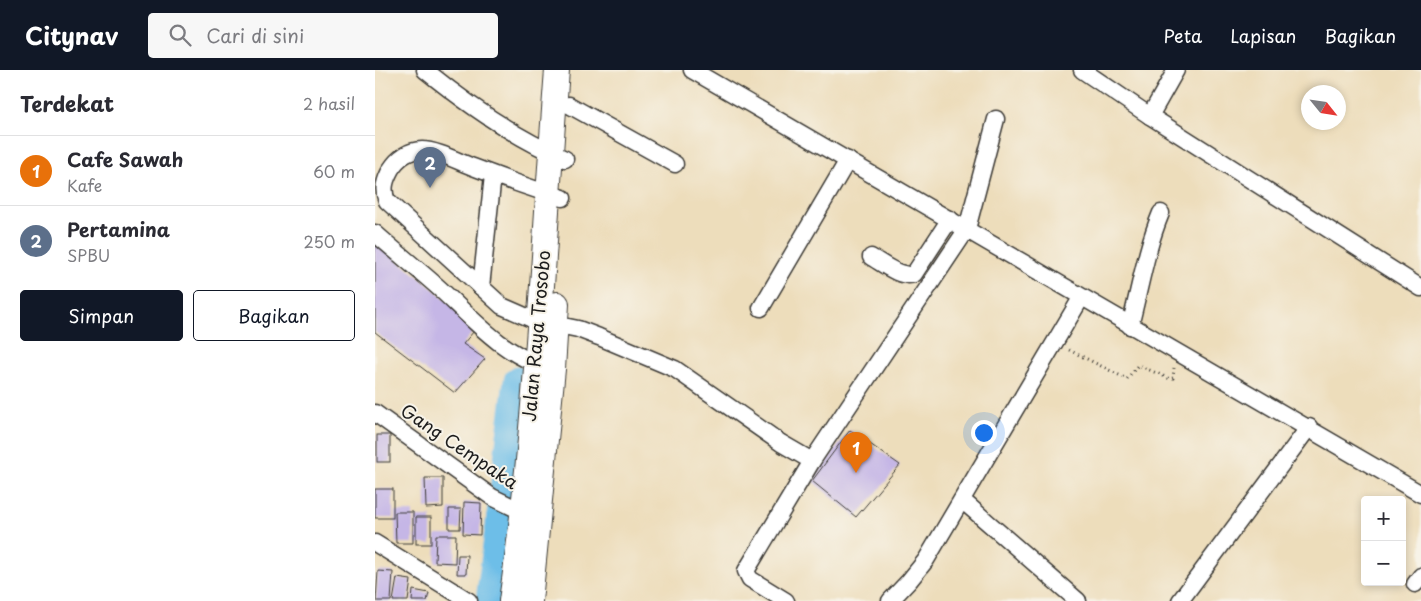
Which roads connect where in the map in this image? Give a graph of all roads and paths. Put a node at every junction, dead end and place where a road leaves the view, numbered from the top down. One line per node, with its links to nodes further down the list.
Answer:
1 (425, 70): 10 (street)
2 (557, 70): 10 (highway, Jalan Raya Trosobo)
3 (572, 70): 7 (highway, Jalan Raya Trosobo)
4 (692, 70): 11 (street)
5 (1082, 70): 8 (street)
6 (1176, 70): 8 (street)
7 (569, 105): 10 (highway, Jalan Raya Trosobo); 12 (street)
8 (1150, 116): 21 (street)
9 (996, 119): 17 (street)
10 (550, 152): 14 (highway, Jalan Raya Trosobo)
11 (848, 160): 16 (street); 23 (street)
12 (675, 164)
13 (493, 175): 14 (street); 20 (street); 20 (street)
14 (547, 193): 24 (highway, Jalan Raya Trosobo)
15 (1161, 212): 25 (street)
16 (950, 219): 17 (street); 19 (street)
17 (967, 230): 22 (street); 31 (street)
18 (375, 233): 28 (street)
19 (871, 257)
20 (481, 287): 24 (street)
21 (1421, 288)
22 (1081, 298): 25 (street); 26 (street)
23 (761, 308)
24 (540, 320): 28 (highway, Jalan Raya Trosobo); 31 (street)
25 (1130, 326): 27 (street)
26 (1055, 342): 27 (path); 33 (street)
27 (1178, 353): 30 (street)
28 (537, 364): 34 (highway, Jalan Raya Trosobo); 38 (highway, Jalan Raya Trosobo)
29 (375, 413): 34 (street, Gang Cempaka)
30 (1309, 427): 32 (street); 42 (street)
31 (812, 461): 39 (street)
32 (1421, 494)
33 (962, 500): 40 (street); 41 (street)
34 (518, 510): 37 (highway, Jalan Raya Trosobo)
35 (375, 543): 36 (street)
36 (469, 601)
37 (511, 601)
38 (530, 601)
39 (786, 601)
40 (890, 601)
41 (1078, 601)
42 (1180, 601)

